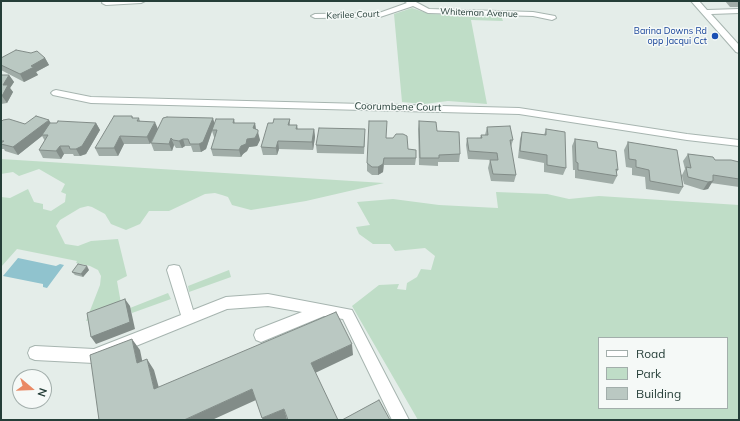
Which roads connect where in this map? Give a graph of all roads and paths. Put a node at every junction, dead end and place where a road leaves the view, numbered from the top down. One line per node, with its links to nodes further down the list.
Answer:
1 (141, 1): 3 (street)
2 (695, 1): 6 (street)
3 (106, 3)
4 (410, 3): 7 (street, Kerilee Court); 8 (street, Whiteman Avenue)
5 (739, 11): 6 (street)
6 (704, 12): 9 (street)
7 (316, 16)
8 (552, 18)
9 (739, 50)
10 (56, 93): 11 (street, Coorumbene Court)
11 (739, 143)
12 (174, 270): 14 (street)
13 (324, 310): 14 (street); 15 (street); 17 (street)
14 (190, 318): 16 (street)
15 (261, 335)
16 (34, 353)
17 (401, 420)

